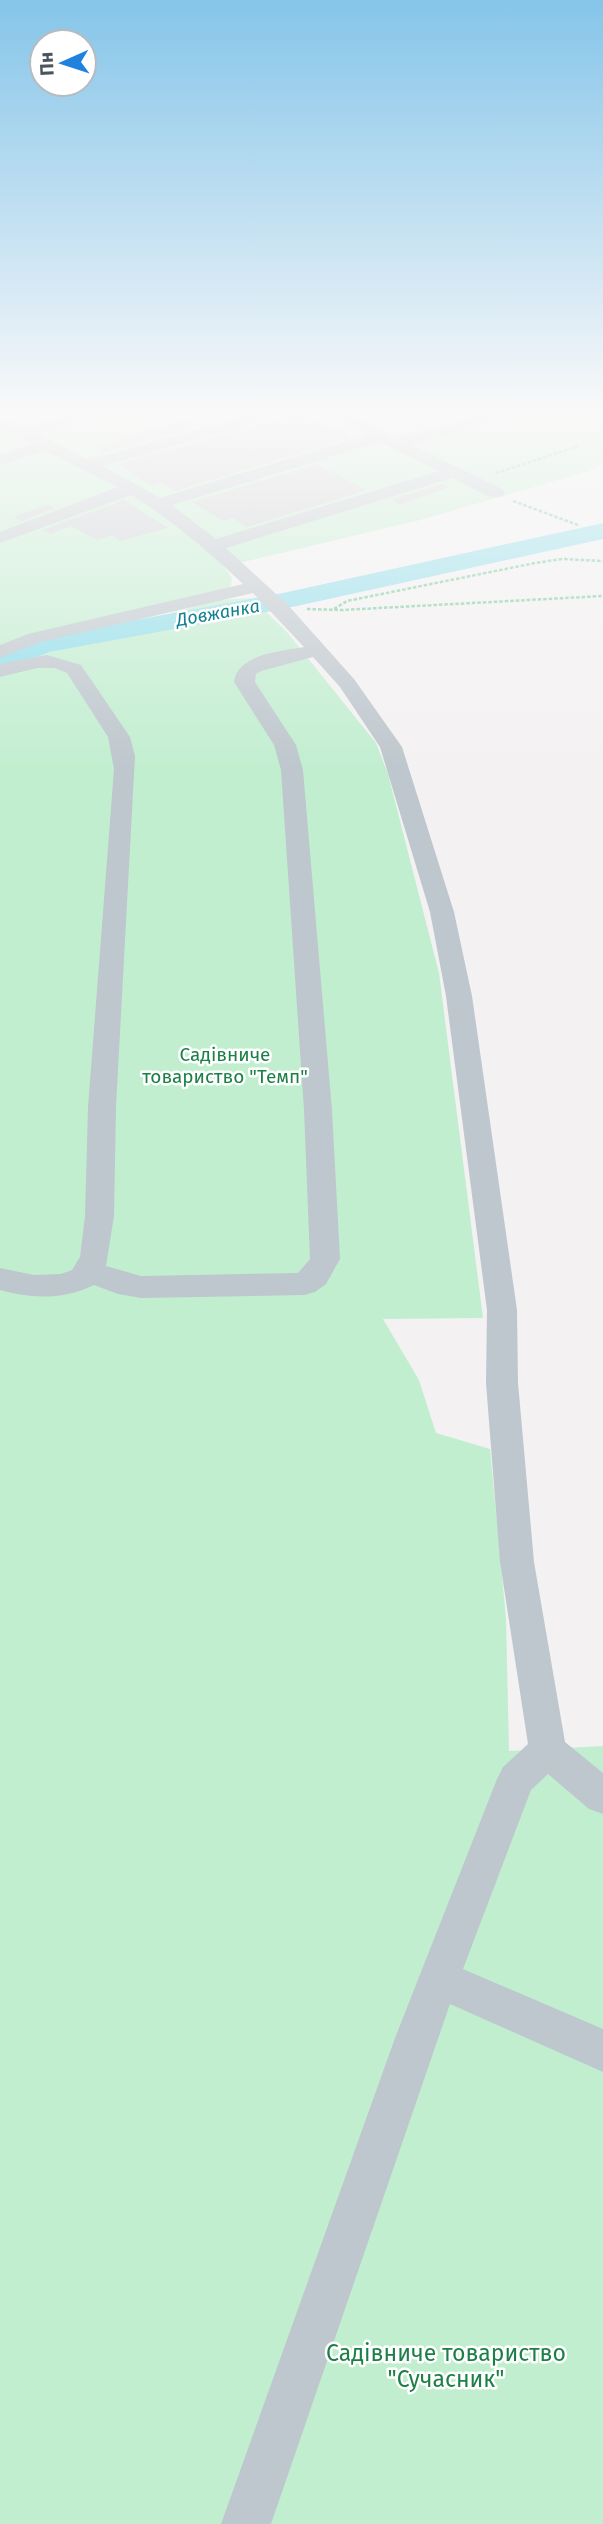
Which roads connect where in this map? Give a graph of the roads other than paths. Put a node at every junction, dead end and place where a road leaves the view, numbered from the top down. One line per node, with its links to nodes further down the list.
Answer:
1 (17, 532): 4 (street)
2 (194, 532): 5 (street)
3 (261, 532): 5 (street)
4 (0, 538)
5 (213, 546): 6 (street)
6 (256, 587): 7 (street); 8 (street)
7 (316, 650): 10 (street); 12 (street)
8 (0, 652)
9 (0, 671): 10 (street)
10 (90, 1271): 11 (street)
11 (0, 1279)
12 (548, 1750): 13 (street); 14 (street)
13 (603, 1797)
14 (440, 1979): 15 (street); 16 (street)
15 (603, 2051)
16 (246, 2524)

